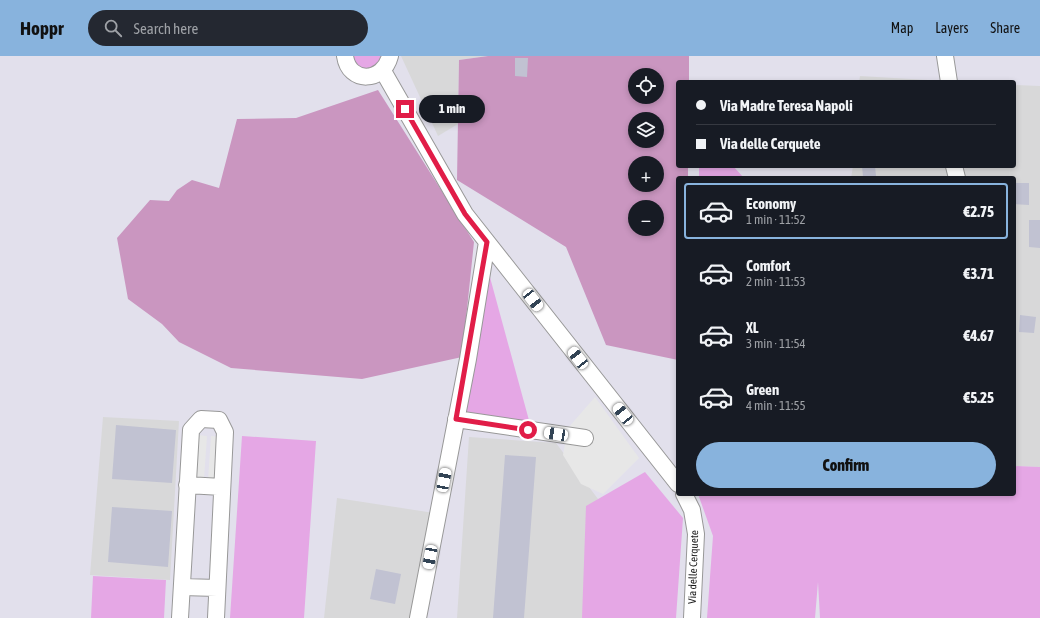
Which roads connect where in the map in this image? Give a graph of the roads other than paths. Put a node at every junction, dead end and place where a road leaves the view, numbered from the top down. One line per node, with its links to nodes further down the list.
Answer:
1 (345, 56): 4 (street)
2 (390, 56): 4 (street)
3 (945, 56): 5 (street)
4 (383, 71): 6 (street)
5 (949, 80)
6 (487, 242): 7 (street); 9 (street)
7 (456, 419): 8 (street); 17 (street)
8 (584, 438)
9 (676, 481)
10 (187, 485): 11 (street); 11 (street); 13 (street)
11 (222, 487): 14 (street)
12 (685, 496): 18 (street, Via delle Cerquete)
13 (182, 587): 14 (street); 15 (street)
14 (217, 588): 16 (street)
15 (180, 618)
16 (216, 618)
17 (418, 618)
18 (692, 618)

